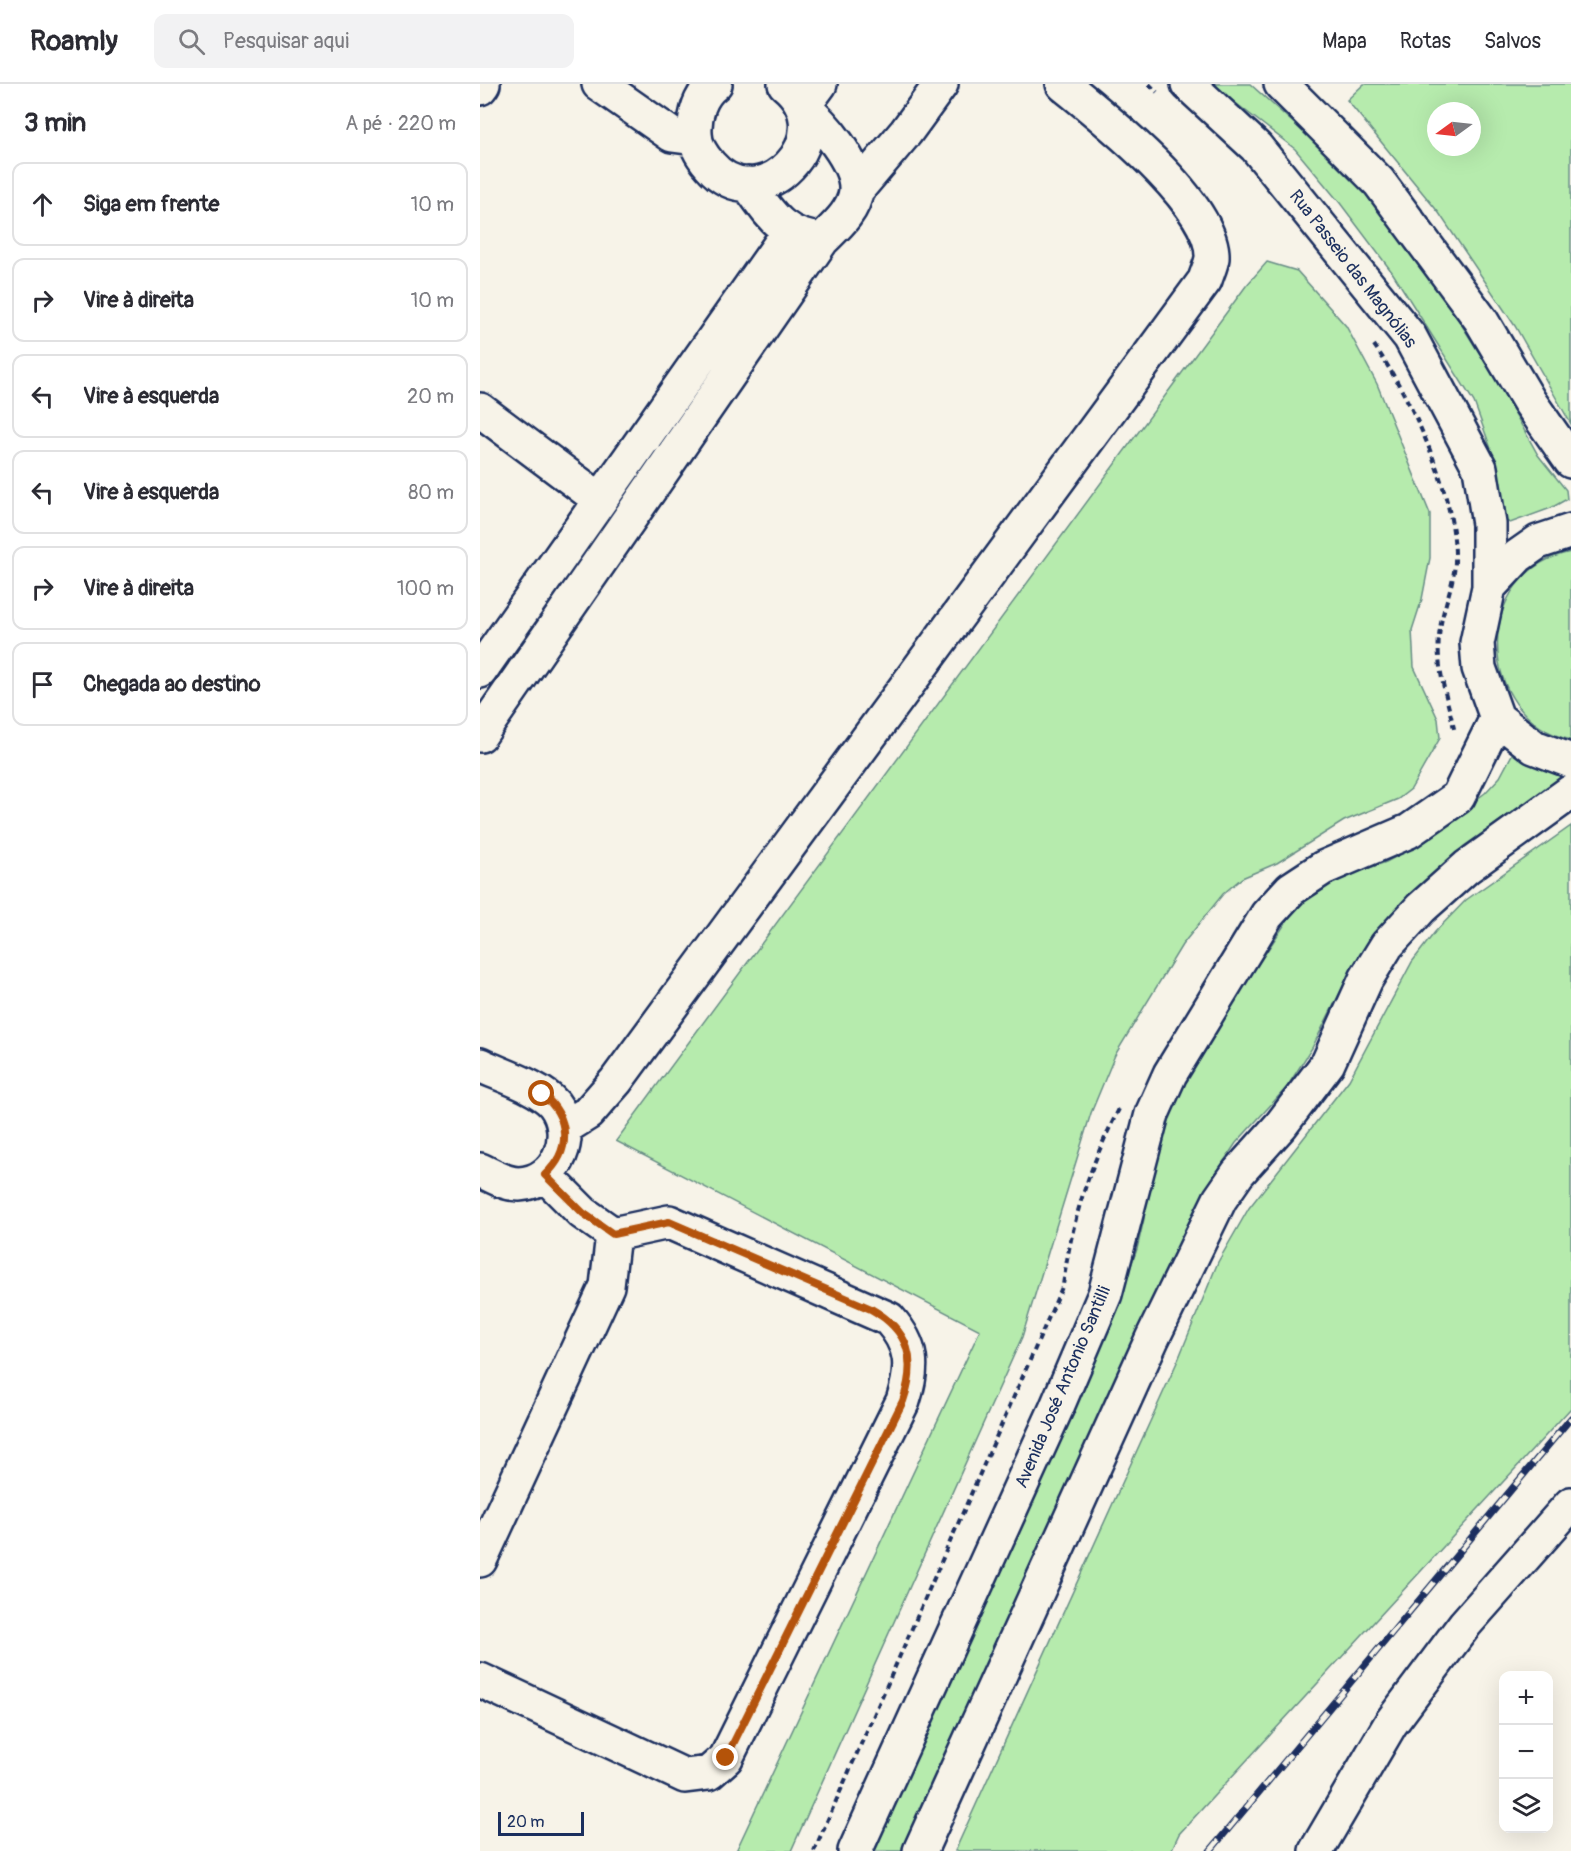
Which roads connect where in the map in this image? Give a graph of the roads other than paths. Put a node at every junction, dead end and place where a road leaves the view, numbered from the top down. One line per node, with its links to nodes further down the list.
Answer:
1 (483, 84): 7 (street)
2 (599, 84): 10 (street)
3 (715, 84): 10 (street)
4 (941, 84): 12 (street)
5 (1063, 84): 26 (street)
6 (1281, 84): 16 (street)
7 (480, 88)
8 (803, 92): 11 (street); 12 (street)
9 (1176, 92): 19 (street, Rua Passeio das Magnólias)
10 (695, 138): 11 (street)
11 (748, 184): 13 (street)
12 (856, 191): 14 (street)
13 (789, 232): 14 (street); 17 (street)
14 (822, 240): 22 (street)
15 (480, 410): 17 (street)
16 (1571, 462)
17 (599, 499): 20 (street)
18 (1571, 531): 19 (street)
19 (1489, 587): 21 (street)
20 (480, 671)
21 (1497, 718): 23 (street); 33 (street, Avenida José Antonio Santilli)
22 (480, 735)
23 (1571, 761)
24 (1571, 792): 34 (street)
25 (480, 1065): 26 (street)
26 (564, 1128): 28 (street)
27 (480, 1170): 28 (street)
28 (545, 1175): 29 (street)
29 (613, 1234): 31 (street); 32 (street)
30 (1571, 1504): 35 (street)
31 (480, 1560)
32 (480, 1680)
33 (855, 1851)
34 (920, 1851)
35 (1316, 1851)

